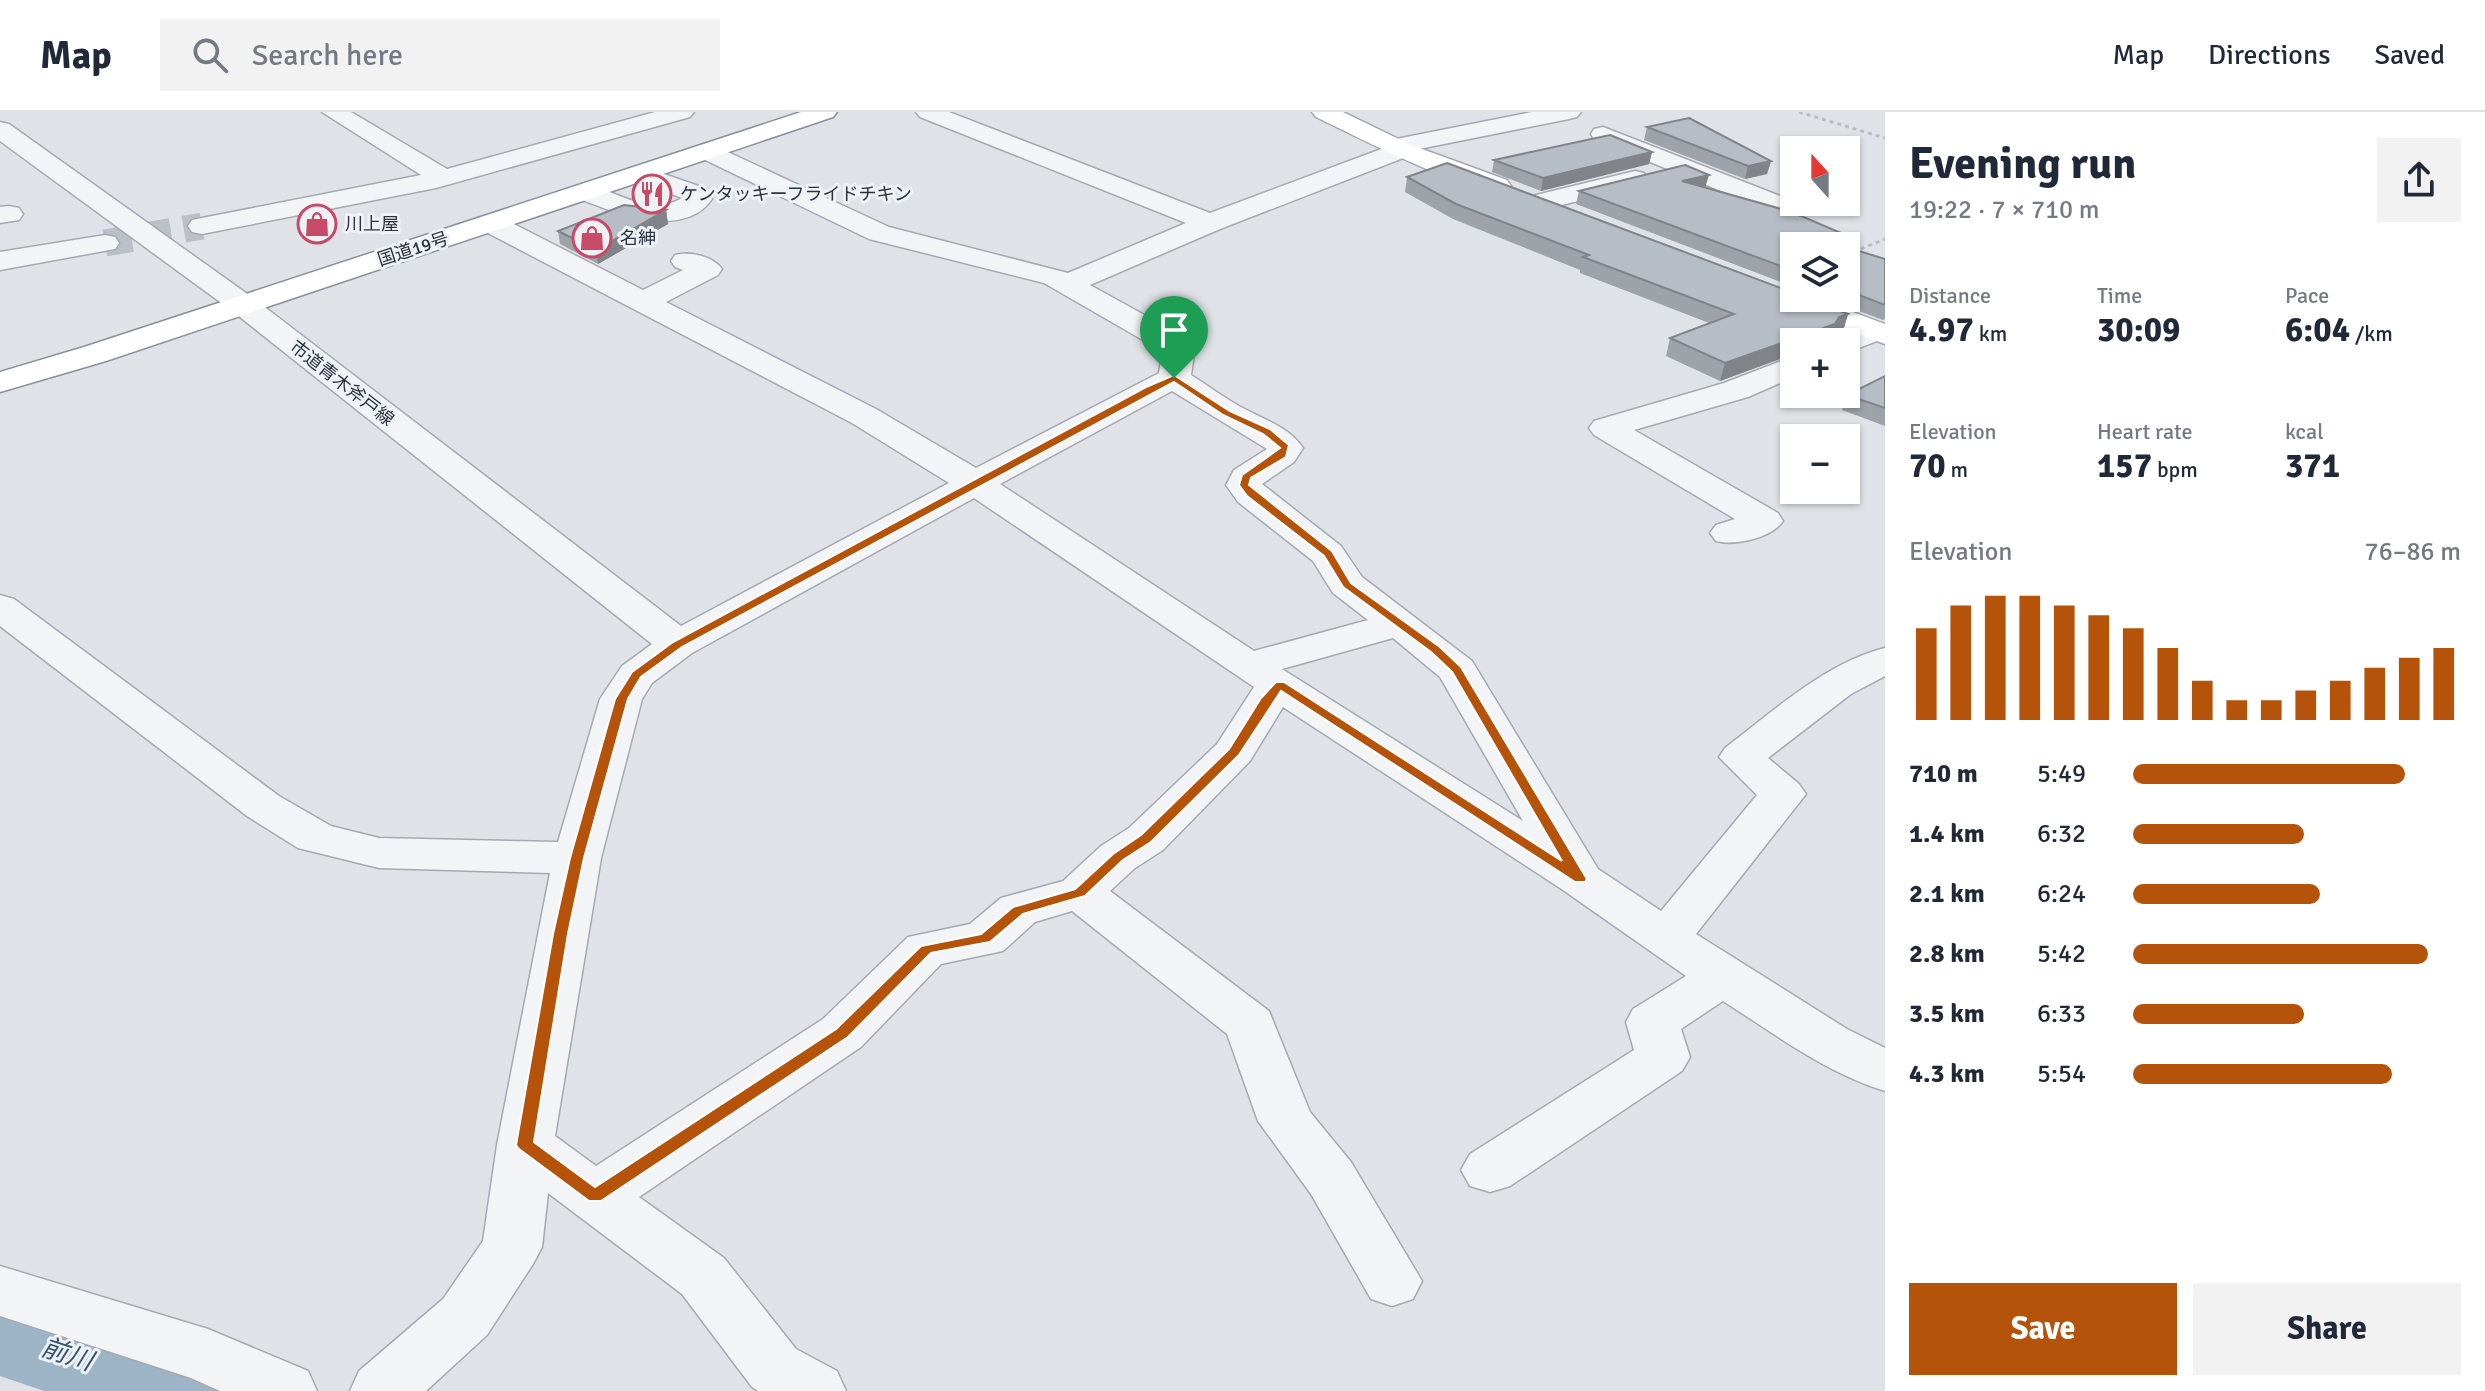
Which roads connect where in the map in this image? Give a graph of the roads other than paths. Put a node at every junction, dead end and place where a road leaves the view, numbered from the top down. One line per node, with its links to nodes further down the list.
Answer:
1 (334, 112): 15 (street)
2 (787, 112): 10 (main road, 国道19号)
3 (825, 112): 10 (main road, 国道19号)
4 (928, 112): 19 (street)
5 (1324, 112): 11 (main road)
6 (1569, 112): 11 (street)
7 (660, 116): 10 (street); 15 (street)
8 (1, 131): 26 (street, 市道青木斧戸線)
9 (1603, 134): 12 (street)
10 (701, 147): 13 (main road, 国道19号); 15 (main road, 国道19号); 24 (street)
11 (1399, 148): 16 (main road); 19 (street)
12 (1684, 167): 16 (street); 17 (street)
13 (641, 174): 14 (main road, 国道19号); 14 (street)
14 (587, 192): 15 (main road, 国道19号)
15 (463, 200): 20 (street); 26 (main road, 国道19号); 27 (street)
16 (1541, 202): 18 (main road)
17 (1779, 205)
18 (1582, 218)
19 (1210, 223): 24 (street)
20 (202, 226)
21 (105, 243): 22 (street)
22 (0, 261)
23 (685, 261): 27 (street)
24 (1068, 284): 32 (street)
25 (1765, 289): 28 (main road)
26 (235, 300): 30 (main road, 国道19号); 33 (main road, 国道19号); 38 (street, 市道青木斧戸線)
27 (645, 301): 34 (street)
28 (1880, 333): 29 (street)
29 (1860, 339)
30 (0, 364)
31 (1780, 372): 35 (street)
32 (1174, 378): 34 (street); 37 (street)
33 (0, 382)
34 (975, 483): 38 (street); 40 (street)
35 (1729, 533)
36 (0, 607): 41 (street)
37 (1399, 624): 40 (street); 42 (street)
38 (678, 644): 41 (street)
39 (1885, 660): 44 (street)
40 (1265, 675): 42 (street); 43 (street)
41 (577, 858): 47 (street)
42 (1580, 879): 44 (street)
43 (1080, 892): 49 (street); 50 (street)
44 (1666, 938): 45 (street)
45 (1723, 977): 46 (street); 48 (street)
46 (1885, 1071)
47 (525, 1145): 49 (street); 53 (street)
48 (1490, 1170)
49 (595, 1196): 54 (street)
50 (1392, 1281)
51 (0, 1291): 52 (street)
52 (285, 1391)
53 (382, 1391)
54 (814, 1391)

